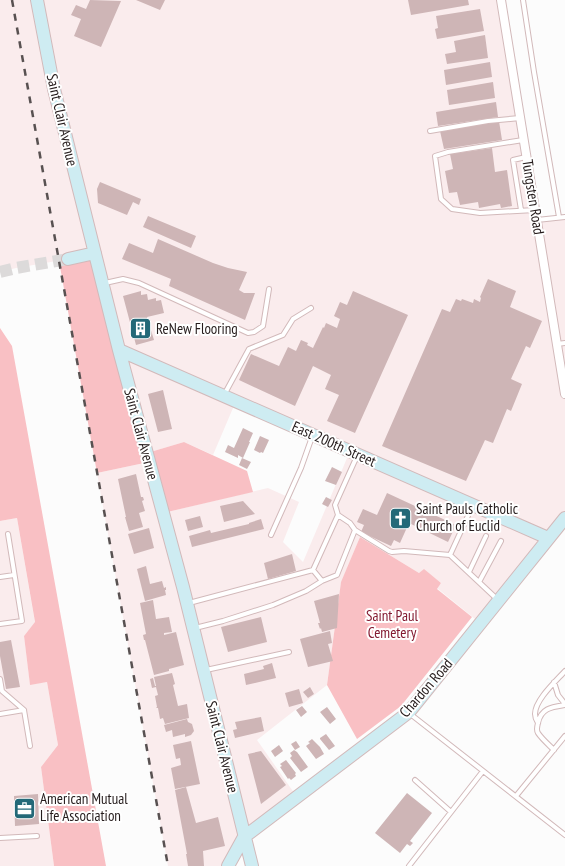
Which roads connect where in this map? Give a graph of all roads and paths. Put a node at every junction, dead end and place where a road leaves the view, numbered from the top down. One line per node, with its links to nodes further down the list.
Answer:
1 (37, 0): 13 (street, Saint Clair Avenue)
2 (500, 0): 4 (street, Tungsten Road)
3 (523, 0): 11 (lane)
4 (520, 118): 5 (lane); 6 (street, Tungsten Road)
5 (430, 131)
6 (523, 140): 7 (street, Tungsten Road); 8 (lane)
7 (526, 157): 8 (lane); 9 (street, Tungsten Road)
8 (521, 210): 9 (lane)
9 (535, 210): 12 (street, Tungsten Road)
10 (565, 217): 11 (lane)
11 (559, 218): 12 (lane)
12 (536, 220): 18 (street, Tungsten Road)
13 (95, 253): 14 (street); 15 (street, Saint Clair Avenue)
14 (68, 259)
15 (102, 283): 16 (lane); 19 (street, Saint Clair Avenue)
16 (270, 289)
17 (311, 308): 21 (lane)
18 (561, 343): 20 (street, Tungsten Road)
19 (119, 350): 21 (street, East 200th Street); 41 (street, Saint Clair Avenue)
20 (565, 390)
21 (224, 396): 22 (street, East 200th Street)
22 (313, 435): 23 (street, East 200th Street); 29 (lane)
23 (358, 454): 24 (street, East 200th Street); 25 (lane)
24 (473, 505): 31 (street, East 200th Street); 33 (lane)
25 (338, 515): 27 (lane); 34 (lane)
26 (565, 518): 31 (street, Chardon Road)
27 (355, 530): 33 (lane); 38 (lane)
28 (8, 534): 36 (lane)
29 (271, 535)
30 (486, 536): 35 (lane)
31 (548, 538): 40 (street, Chardon Road)
32 (501, 541): 39 (lane)
33 (450, 555): 35 (lane)
34 (313, 570): 38 (lane); 41 (lane)
35 (468, 572): 39 (lane)
36 (14, 575): 37 (lane); 42 (lane)
37 (0, 577)
38 (322, 581): 43 (lane)
39 (479, 582): 40 (lane)
40 (498, 600): 51 (street, Chardon Road)
41 (187, 604): 43 (street, Saint Clair Avenue)
42 (0, 624)
43 (193, 628): 45 (street, Saint Clair Avenue)
44 (289, 652): 45 (lane)
45 (203, 670): 63 (street, Saint Clair Avenue)
46 (565, 671): 48 (lane)
47 (0, 679): 50 (lane)
48 (554, 682): 49 (lane); 53 (lane)
49 (565, 704): 53 (lane)
50 (24, 710): 52 (lane); 55 (lane)
51 (409, 712): 57 (lane); 63 (street, Chardon Road)
52 (0, 714)
53 (538, 724): 56 (lane)
54 (565, 736): 56 (lane)
55 (30, 746)
56 (554, 750): 59 (lane)
57 (483, 771): 59 (lane); 60 (lane)
58 (415, 780): 60 (lane)
59 (516, 796): 61 (lane)
60 (451, 812): 67 (lane)
61 (565, 835)
62 (37, 836): 64 (lane)
63 (244, 836): 65 (street, Chardon Road); 66 (street, Saint Clair Avenue)
64 (0, 838)
65 (228, 866)
66 (252, 866)
67 (409, 866)

